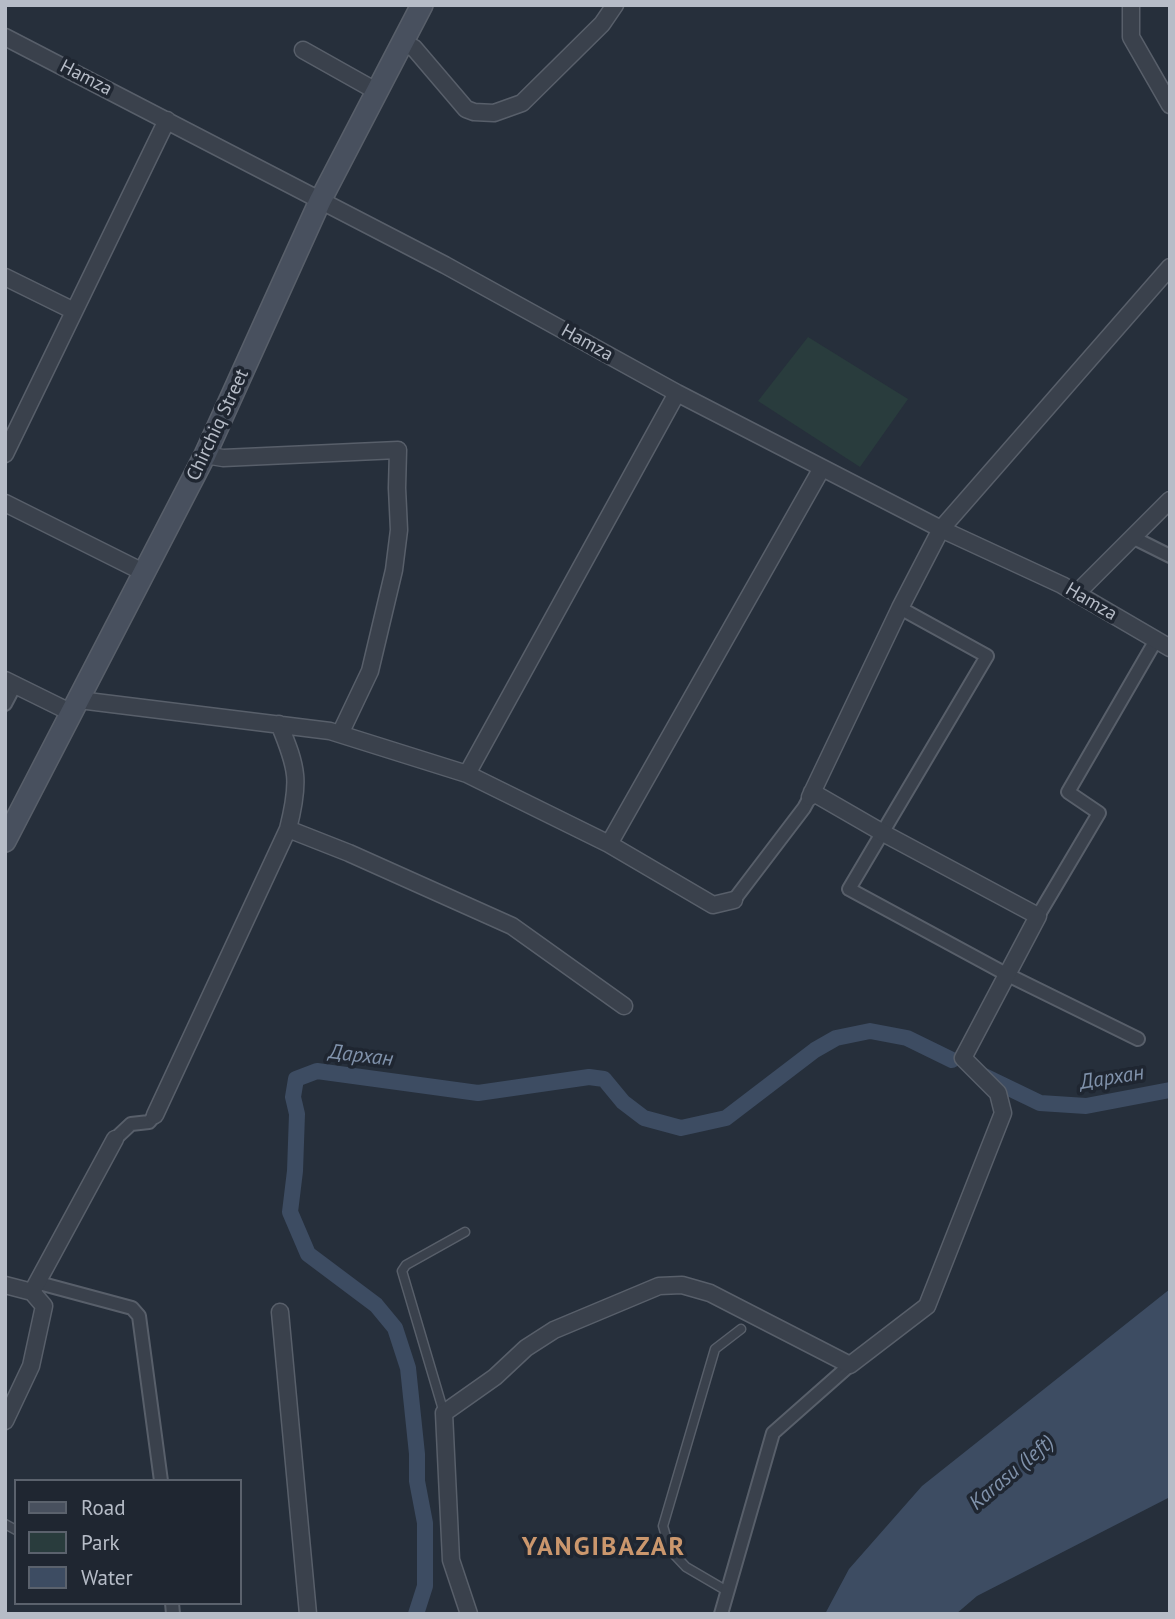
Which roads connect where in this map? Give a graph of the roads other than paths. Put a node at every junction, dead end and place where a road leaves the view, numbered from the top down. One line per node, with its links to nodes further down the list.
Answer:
1 (422, 5): 5 (main road, Chirchiq Street)
2 (615, 5): 5 (street)
3 (1132, 5): 8 (street)
4 (5, 37): 9 (street, Hamza)
5 (402, 43): 7 (main road, Chirchiq Street)
6 (303, 50): 7 (street)
7 (376, 91): 10 (main road, Chirchiq Street)
8 (1170, 105)
9 (167, 120): 10 (street, Hamza); 13 (street)
10 (320, 201): 14 (street, Hamza); 16 (main road, Chirchiq Street)
11 (1170, 267): 20 (street)
12 (5, 277): 13 (street)
13 (75, 311): 15 (street)
14 (677, 393): 17 (street, Hamza); 32 (street)
15 (5, 454)
16 (205, 455): 23 (main road, Chirchiq Street); 31 (street)
17 (822, 468): 20 (street, Hamza); 37 (street)
18 (1170, 500): 21 (street)
19 (5, 503): 23 (street)
20 (941, 529): 24 (street, Hamza); 25 (street)
21 (1132, 537): 22 (street); 24 (street)
22 (1170, 556)
23 (145, 573): 29 (main road, Chirchiq Street)
24 (1076, 593): 26 (street, Hamza)
25 (900, 608): 33 (street); 35 (street)
26 (1163, 644): 39 (street)
27 (10, 682): 28 (street); 29 (street)
28 (5, 704)
29 (75, 707): 30 (street); 36 (main road, Chirchiq Street)
30 (279, 724): 31 (street); 34 (street)
31 (340, 734): 32 (street)
32 (467, 774): 37 (street)
33 (811, 794): 35 (street); 38 (street)
34 (288, 829): 41 (street); 43 (street)
35 (883, 833): 39 (street); 40 (street)
36 (5, 841)
37 (610, 844): 38 (street)
38 (734, 900)
39 (1038, 916): 40 (street)
40 (1006, 974): 42 (street); 50 (street)
41 (624, 1006)
42 (1138, 1040)
43 (155, 1115): 44 (street)
44 (115, 1139): 47 (street)
45 (465, 1232): 51 (lane)
46 (5, 1285): 47 (street)
47 (35, 1288): 52 (street); 53 (street)
48 (280, 1312): 55 (street)
49 (741, 1329): 54 (lane)
50 (850, 1365): 51 (street); 54 (street)
51 (444, 1413): 56 (street)
52 (5, 1421)
53 (161, 1479)
54 (727, 1591): 57 (street)
55 (308, 1614)
56 (469, 1614)
57 (721, 1614)

